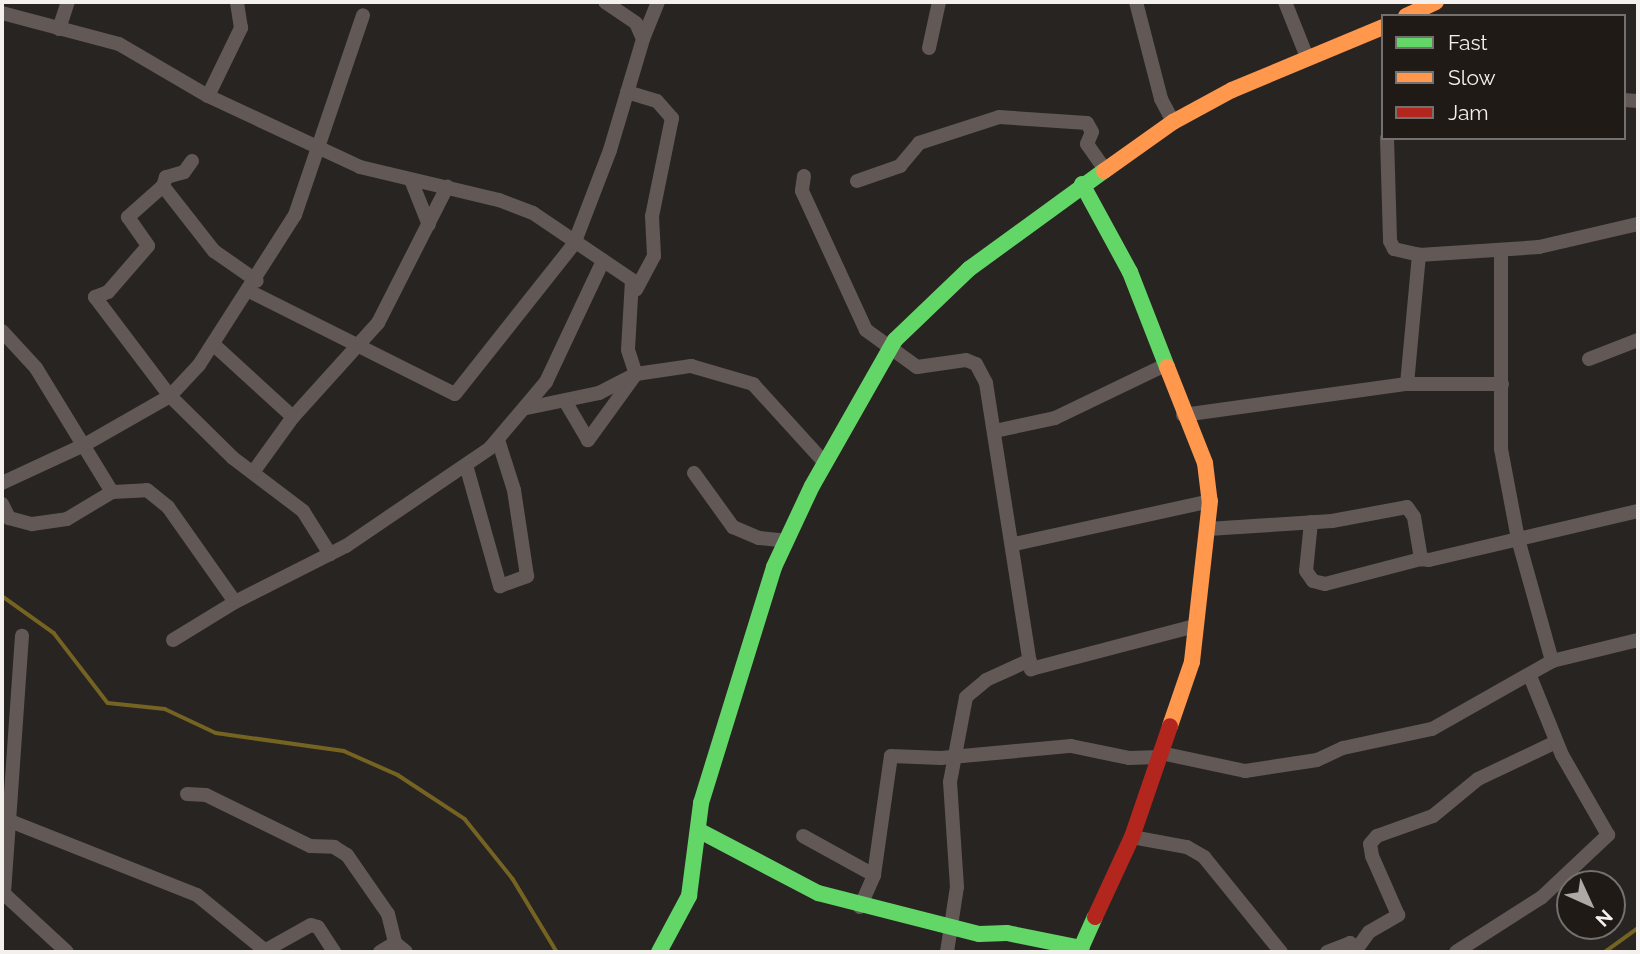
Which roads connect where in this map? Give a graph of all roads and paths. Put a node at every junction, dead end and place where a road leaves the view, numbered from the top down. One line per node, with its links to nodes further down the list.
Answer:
1 (68, 2): 13 (street)
2 (605, 2): 14 (street)
3 (658, 2): 14 (street)
4 (939, 2): 15 (street)
5 (1136, 2): 19 (street)
6 (1286, 2): 16 (street)
7 (1436, 2): 10 (street)
8 (240, 3): 18 (street)
9 (2, 13): 13 (street)
10 (1410, 14)
11 (363, 15): 21 (street)
12 (1381, 28): 16 (street)
13 (59, 29): 18 (street)
14 (643, 39): 17 (street)
15 (929, 48)
16 (1307, 57): 19 (street)
17 (627, 92): 32 (street); 37 (street)
18 (208, 96): 21 (street)
19 (1173, 122): 23 (street)
20 (1387, 140): 34 (street)
21 (315, 148): 25 (street); 36 (street)
22 (192, 162): 28 (street)
23 (1104, 168): 26 (street); 27 (street)
24 (804, 176): 42 (street)
25 (411, 180): 29 (street); 30 (street)
26 (857, 181)
27 (1082, 184): 42 (street); 44 (street)
28 (163, 187): 36 (street); 49 (street)
29 (447, 187): 30 (street); 32 (street)
30 (429, 225): 41 (street)
31 (1638, 225): 33 (street)
32 (574, 244): 35 (street); 41 (street)
33 (1501, 252): 34 (street); 47 (street)
34 (1419, 256): 46 (street)
35 (603, 261): 37 (street); 48 (street)
36 (253, 286): 40 (street); 41 (street)
37 (636, 290): 45 (street)
38 (2, 331): 57 (street)
39 (1638, 340): 43 (street)
40 (213, 344): 49 (street); 54 (street)
41 (359, 344): 54 (street)
42 (890, 350): 55 (street); 58 (street)
43 (1589, 359)
44 (1163, 366): 53 (street); 55 (street)
45 (636, 374): 50 (street); 50 (street); 58 (street)
46 (1407, 384): 47 (street); 53 (street)
47 (1502, 384): 69 (street)
48 (540, 391): 51 (street); 52 (street)
49 (170, 396): 57 (street); 60 (street)
50 (565, 401): 51 (street)
51 (547, 405): 52 (street)
52 (527, 408): 56 (street)
53 (1183, 415): 64 (street)
54 (293, 417): 60 (street)
55 (995, 431): 71 (street)
56 (498, 440): 59 (street); 59 (street)
57 (86, 444): 62 (street); 63 (street)
58 (825, 463): 70 (street)
59 (466, 465): 72 (street)
60 (254, 471): 72 (street)
61 (694, 473): 70 (street)
62 (2, 483)
63 (112, 492): 65 (street); 74 (street)
64 (1210, 501): 68 (street); 71 (street)
65 (2, 504)
66 (1638, 511): 69 (street)
67 (1311, 522): 68 (street); 73 (street); 73 (street)
68 (1208, 529): 75 (street)
69 (1518, 540): 73 (street); 80 (street)
70 (786, 541): 87 (street)
71 (1015, 544): 79 (street)
72 (330, 554): 74 (street)
73 (1421, 559)
74 (236, 602): 77 (street)
75 (1195, 626): 79 (street); 83 (street)
76 (22, 636): 86 (street)
77 (173, 640)
78 (1638, 640): 80 (street)
79 (1030, 660): 84 (street)
80 (1552, 660): 81 (street)
81 (1530, 676): 82 (street); 83 (street)
82 (1556, 741): 97 (street); 105 (street)
83 (1161, 755): 84 (street); 89 (street)
84 (952, 757): 90 (street); 93 (street)
85 (187, 794): 94 (street)
86 (10, 821): 91 (street); 96 (street)
87 (698, 830): 92 (street); 101 (street)
88 (803, 836): 90 (street)
89 (1132, 837): 95 (street); 103 (street)
90 (874, 875): 92 (street)
91 (3, 892): 98 (street)
92 (860, 907): 93 (street)
93 (953, 925): 95 (street); 102 (street)
94 (401, 947): 100 (street)
95 (1081, 950)
96 (267, 951): 99 (street)
97 (1357, 951): 104 (street)
98 (67, 952)
99 (334, 952)
100 (380, 952)
101 (659, 952)
102 (947, 952)
103 (1281, 952)
104 (1327, 952)
105 (1457, 952)

